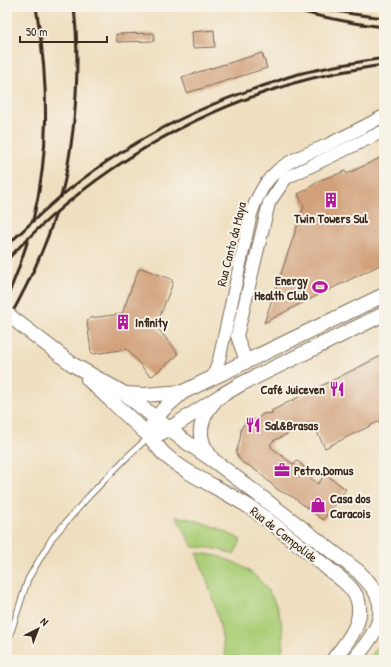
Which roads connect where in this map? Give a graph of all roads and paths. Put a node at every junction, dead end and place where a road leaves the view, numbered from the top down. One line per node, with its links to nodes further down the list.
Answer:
1 (384, 116): 8 (street, Rua Canto da Maya)
2 (384, 131): 6 (street, Rua Canto da Maya)
3 (384, 295): 6 (main road, Rua de Campolide)
4 (7, 314): 7 (main road, bridge)
5 (384, 314): 11 (main road, Rua de Campolide)
6 (246, 361): 8 (main road, Rua de Campolide)
7 (72, 364): 10 (main road); 13 (main road)
8 (213, 377): 9 (main road, Rua de Campolide)
9 (182, 392): 10 (main road); 12 (main road, Rua de Campolide)
10 (125, 394): 12 (main road)
11 (222, 395): 12 (main road, Rua de Campolide); 14 (main road, Rua de Campolide)
12 (162, 424): 13 (main road, Rua de Campolide); 14 (main road, Rua de Campolide)
13 (149, 436): 15 (lane); 16 (main road, Rua de Campolide)
14 (217, 463): 17 (main road, Rua de Campolide)
15 (7, 644)
16 (333, 660)
17 (354, 660)

